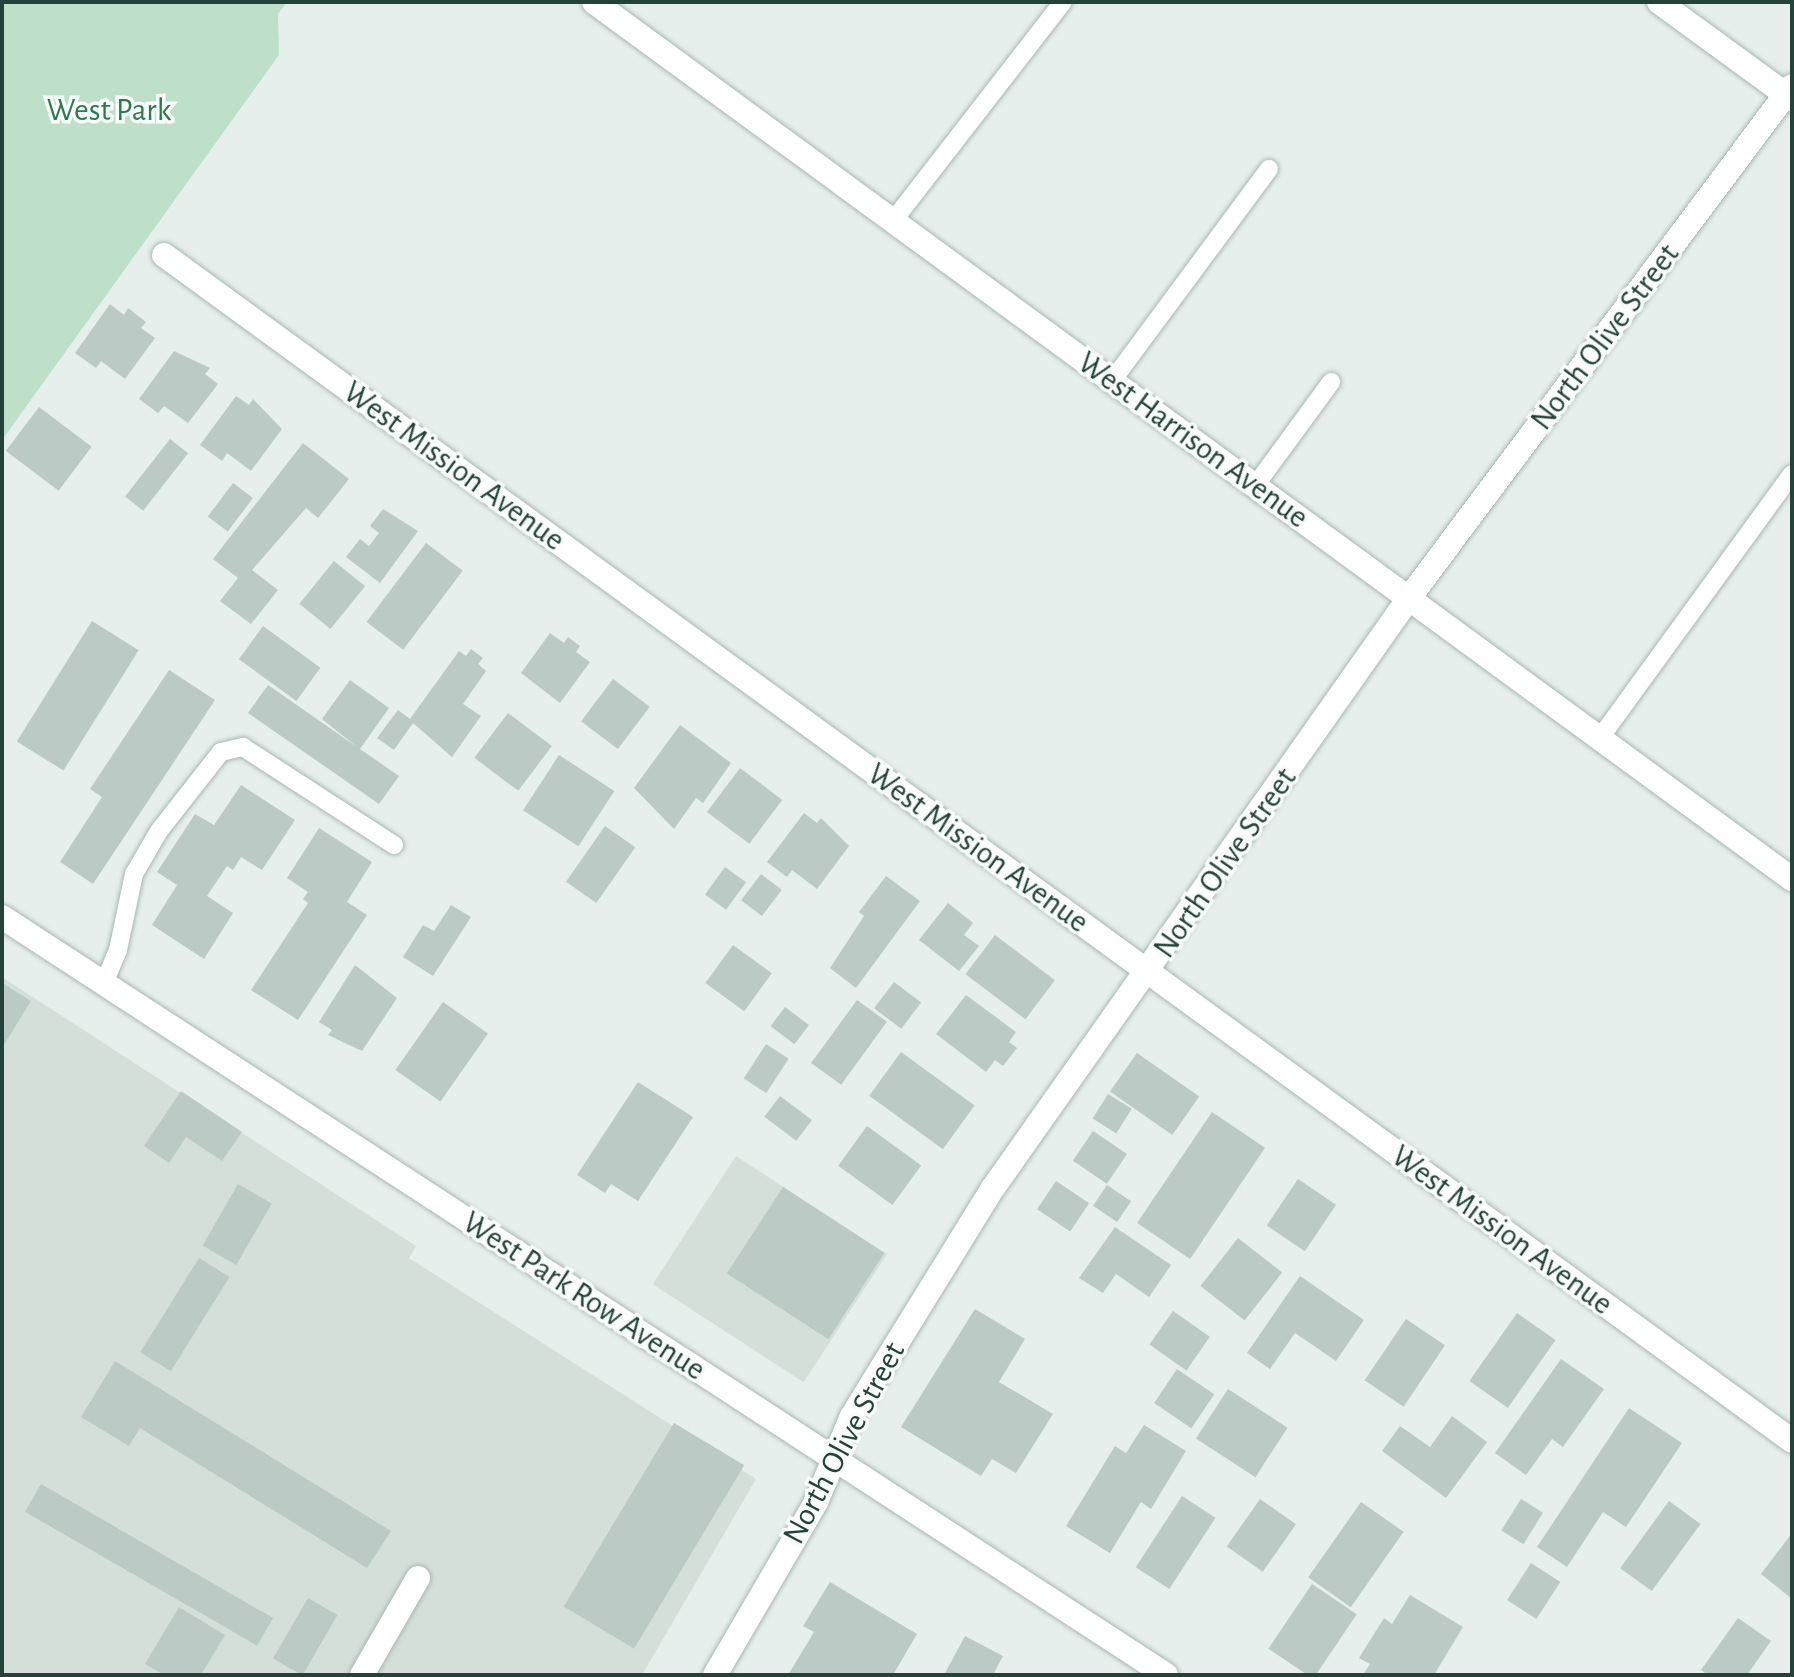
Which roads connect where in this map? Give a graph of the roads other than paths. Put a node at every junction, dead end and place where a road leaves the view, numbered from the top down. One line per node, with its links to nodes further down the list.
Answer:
1 (594, 2): 6 (street, West Harrison Avenue)
2 (1063, 2): 6 (lane)
3 (1659, 2): 4 (street)
4 (1790, 93): 12 (street, North Olive Street)
5 (1269, 169): 8 (lane)
6 (893, 221): 8 (street, West Harrison Avenue)
7 (164, 255): 17 (street, West Mission Avenue)
8 (1112, 381): 11 (street, West Harrison Avenue)
9 (1331, 382): 11 (lane)
10 (1792, 474): 13 (lane)
11 (1255, 486): 12 (street, West Harrison Avenue)
12 (1409, 598): 13 (street, West Harrison Avenue); 17 (street, North Olive Street)
13 (1600, 738): 15 (street, West Harrison Avenue)
14 (394, 845): 18 (lane)
15 (1791, 876)
16 (2, 917): 18 (street, West Park Row Avenue)
17 (1148, 972): 19 (street, West Mission Avenue); 20 (street, North Olive Street)
18 (104, 983): 20 (street, West Park Row Avenue)
19 (1792, 1441)
20 (835, 1461): 23 (street, North Olive Street); 24 (street, West Park Row Avenue)
21 (418, 1578): 22 (street)
22 (362, 1675)
23 (715, 1675)
24 (1166, 1675)

